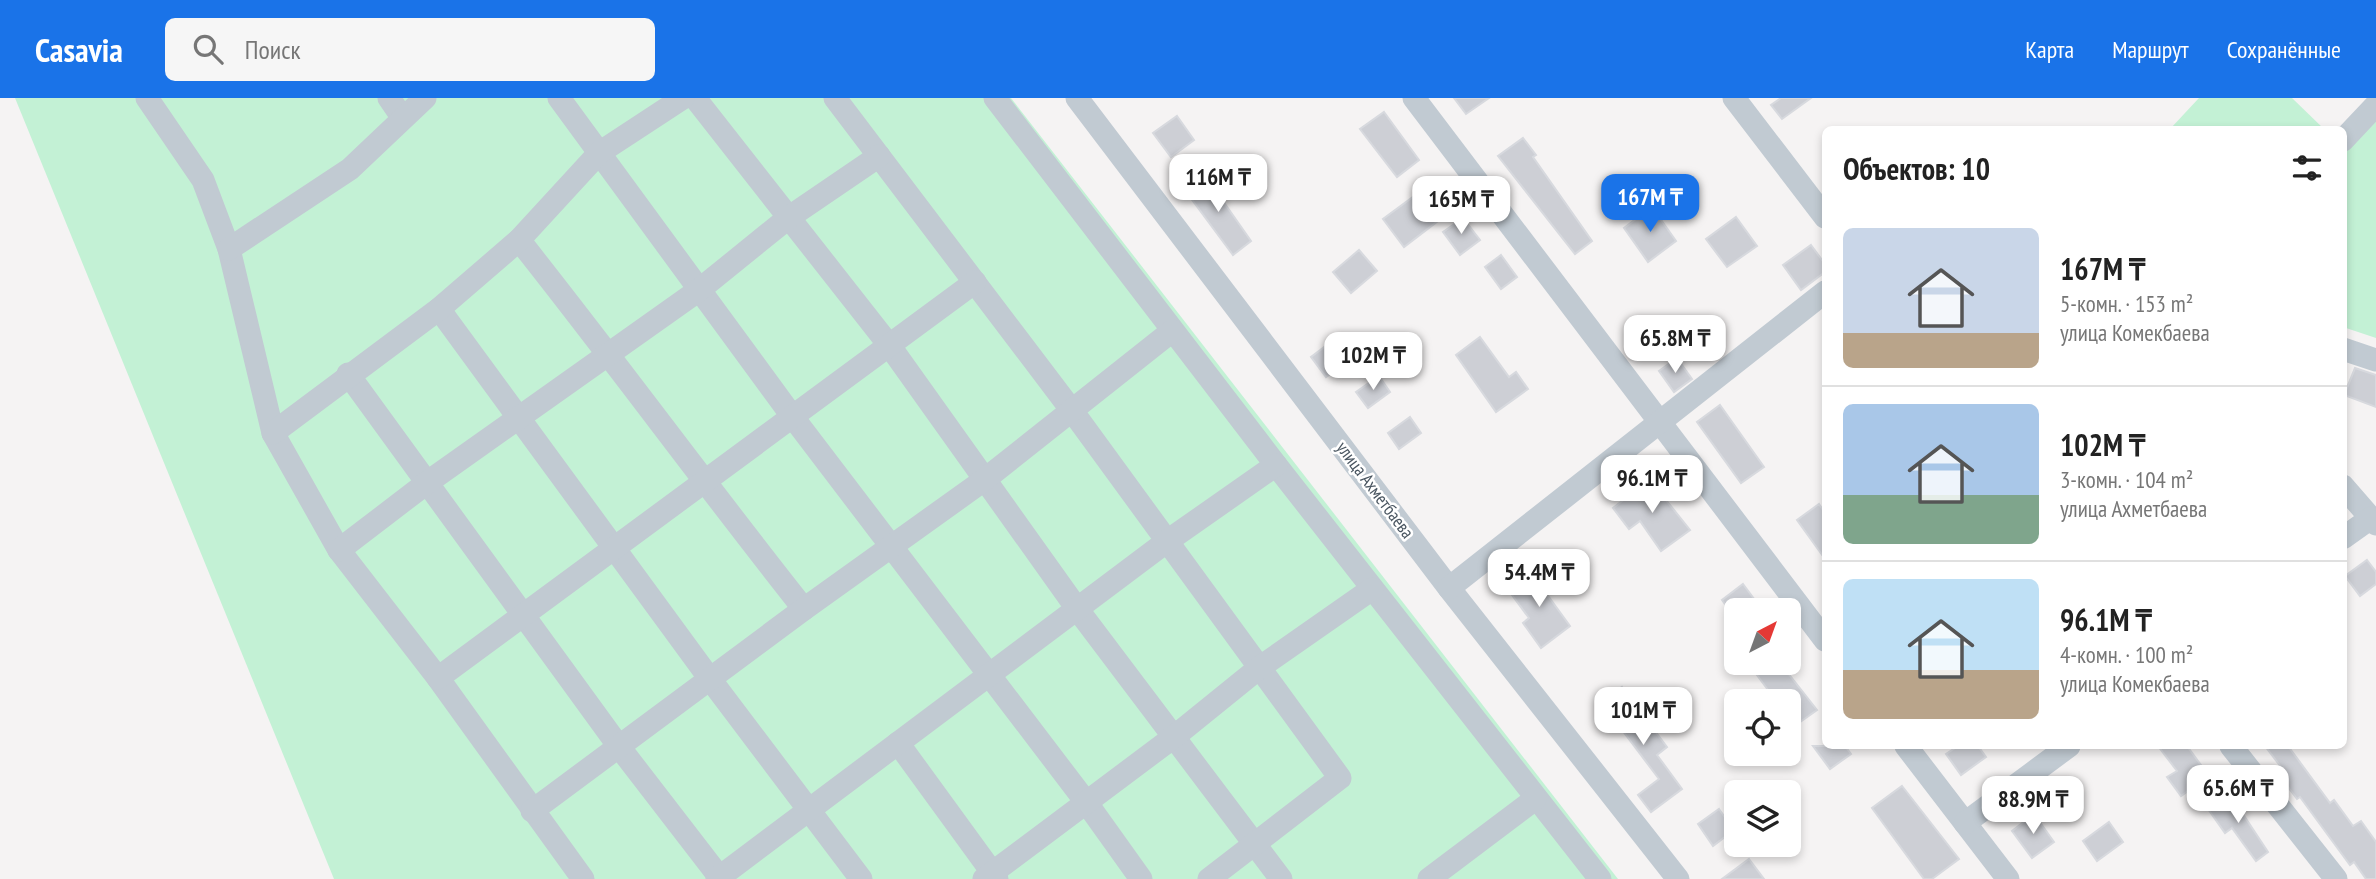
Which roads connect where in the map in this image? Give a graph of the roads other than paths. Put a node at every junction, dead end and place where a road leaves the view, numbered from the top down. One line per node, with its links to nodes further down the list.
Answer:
1 (425, 98): 12 (street)
2 (559, 98): 14 (street)
3 (683, 98): 14 (street)
4 (695, 98): 17 (street)
5 (835, 98): 15 (street)
6 (995, 98): 24 (street)
7 (1077, 98): 46 (street, улица Ахметбаева)
8 (1414, 98): 33 (street)
9 (1734, 98): 16 (street)
10 (154, 100): 19 (street)
11 (2376, 105): 13 (street)
12 (396, 108): 19 (street)
13 (2347, 136)
14 (599, 153): 18 (street); 21 (street)
15 (879, 156): 17 (street); 20 (street)
16 (1822, 213)
17 (788, 218): 21 (street); 25 (street)
18 (519, 240): 23 (street); 27 (street)
19 (229, 249): 34 (street)
20 (975, 282): 25 (street); 30 (street)
21 (699, 290): 27 (street); 32 (street)
22 (1822, 294): 33 (street)
23 (439, 309): 29 (street); 31 (street)
24 (1172, 331): 30 (street); 35 (street)
25 (889, 345): 32 (street); 36 (street)
26 (2347, 350): 28 (street)
27 (608, 353): 31 (street); 38 (street)
28 (2376, 360)
29 (348, 374): 34 (street); 37 (street)
30 (1073, 412): 36 (street); 42 (street)
31 (520, 416): 37 (street); 44 (street)
32 (792, 416): 38 (street); 43 (street)
33 (1661, 424): 46 (street); 51 (street)
34 (273, 433): 45 (street)
35 (1276, 465): 42 (street); 47 (street)
36 (984, 480): 43 (street); 49 (street)
37 (428, 482): 45 (street); 50 (street)
38 (704, 484): 44 (street); 48 (street)
39 (2347, 491): 40 (street)
40 (2373, 521): 41 (street)
41 (2347, 536)
42 (1166, 542): 49 (street); 52 (street)
43 (890, 547): 48 (street); 53 (street)
44 (617, 549): 50 (street); 55 (street)
45 (339, 550): 54 (street)
46 (1450, 588): 77 (street, улица Ахметбаева)
47 (1372, 589): 52 (street); 62 (street)
48 (804, 609): 55 (street)
49 (1078, 610): 53 (street); 56 (street)
50 (525, 614): 54 (street); 58 (street)
51 (1822, 636)
52 (1259, 668): 56 (street); 67 (street)
53 (988, 677): 57 (street); 63 (street)
54 (438, 678): 64 (street)
55 (710, 679): 58 (street); 65 (street)
56 (1175, 736): 63 (street); 67 (street)
57 (898, 743): 65 (street); 68 (street)
58 (620, 748): 64 (street); 69 (street)
59 (1908, 749): 66 (street)
60 (2065, 749): 66 (street)
61 (2233, 749): 79 (street)
62 (1535, 799): 75 (street); 76 (street)
63 (1086, 802): 68 (street); 72 (street)
64 (532, 811): 70 (street)
65 (810, 811): 69 (street); 71 (street)
66 (1965, 823): 78 (street)
67 (1255, 844): 73 (street); 74 (street)
68 (991, 877)
69 (719, 878)
70 (583, 879)
71 (861, 879)
72 (1140, 879)
73 (1209, 879)
74 (1281, 879)
75 (1429, 879)
76 (1600, 879)
77 (1678, 879)
78 (2008, 879)
79 (2336, 879)

